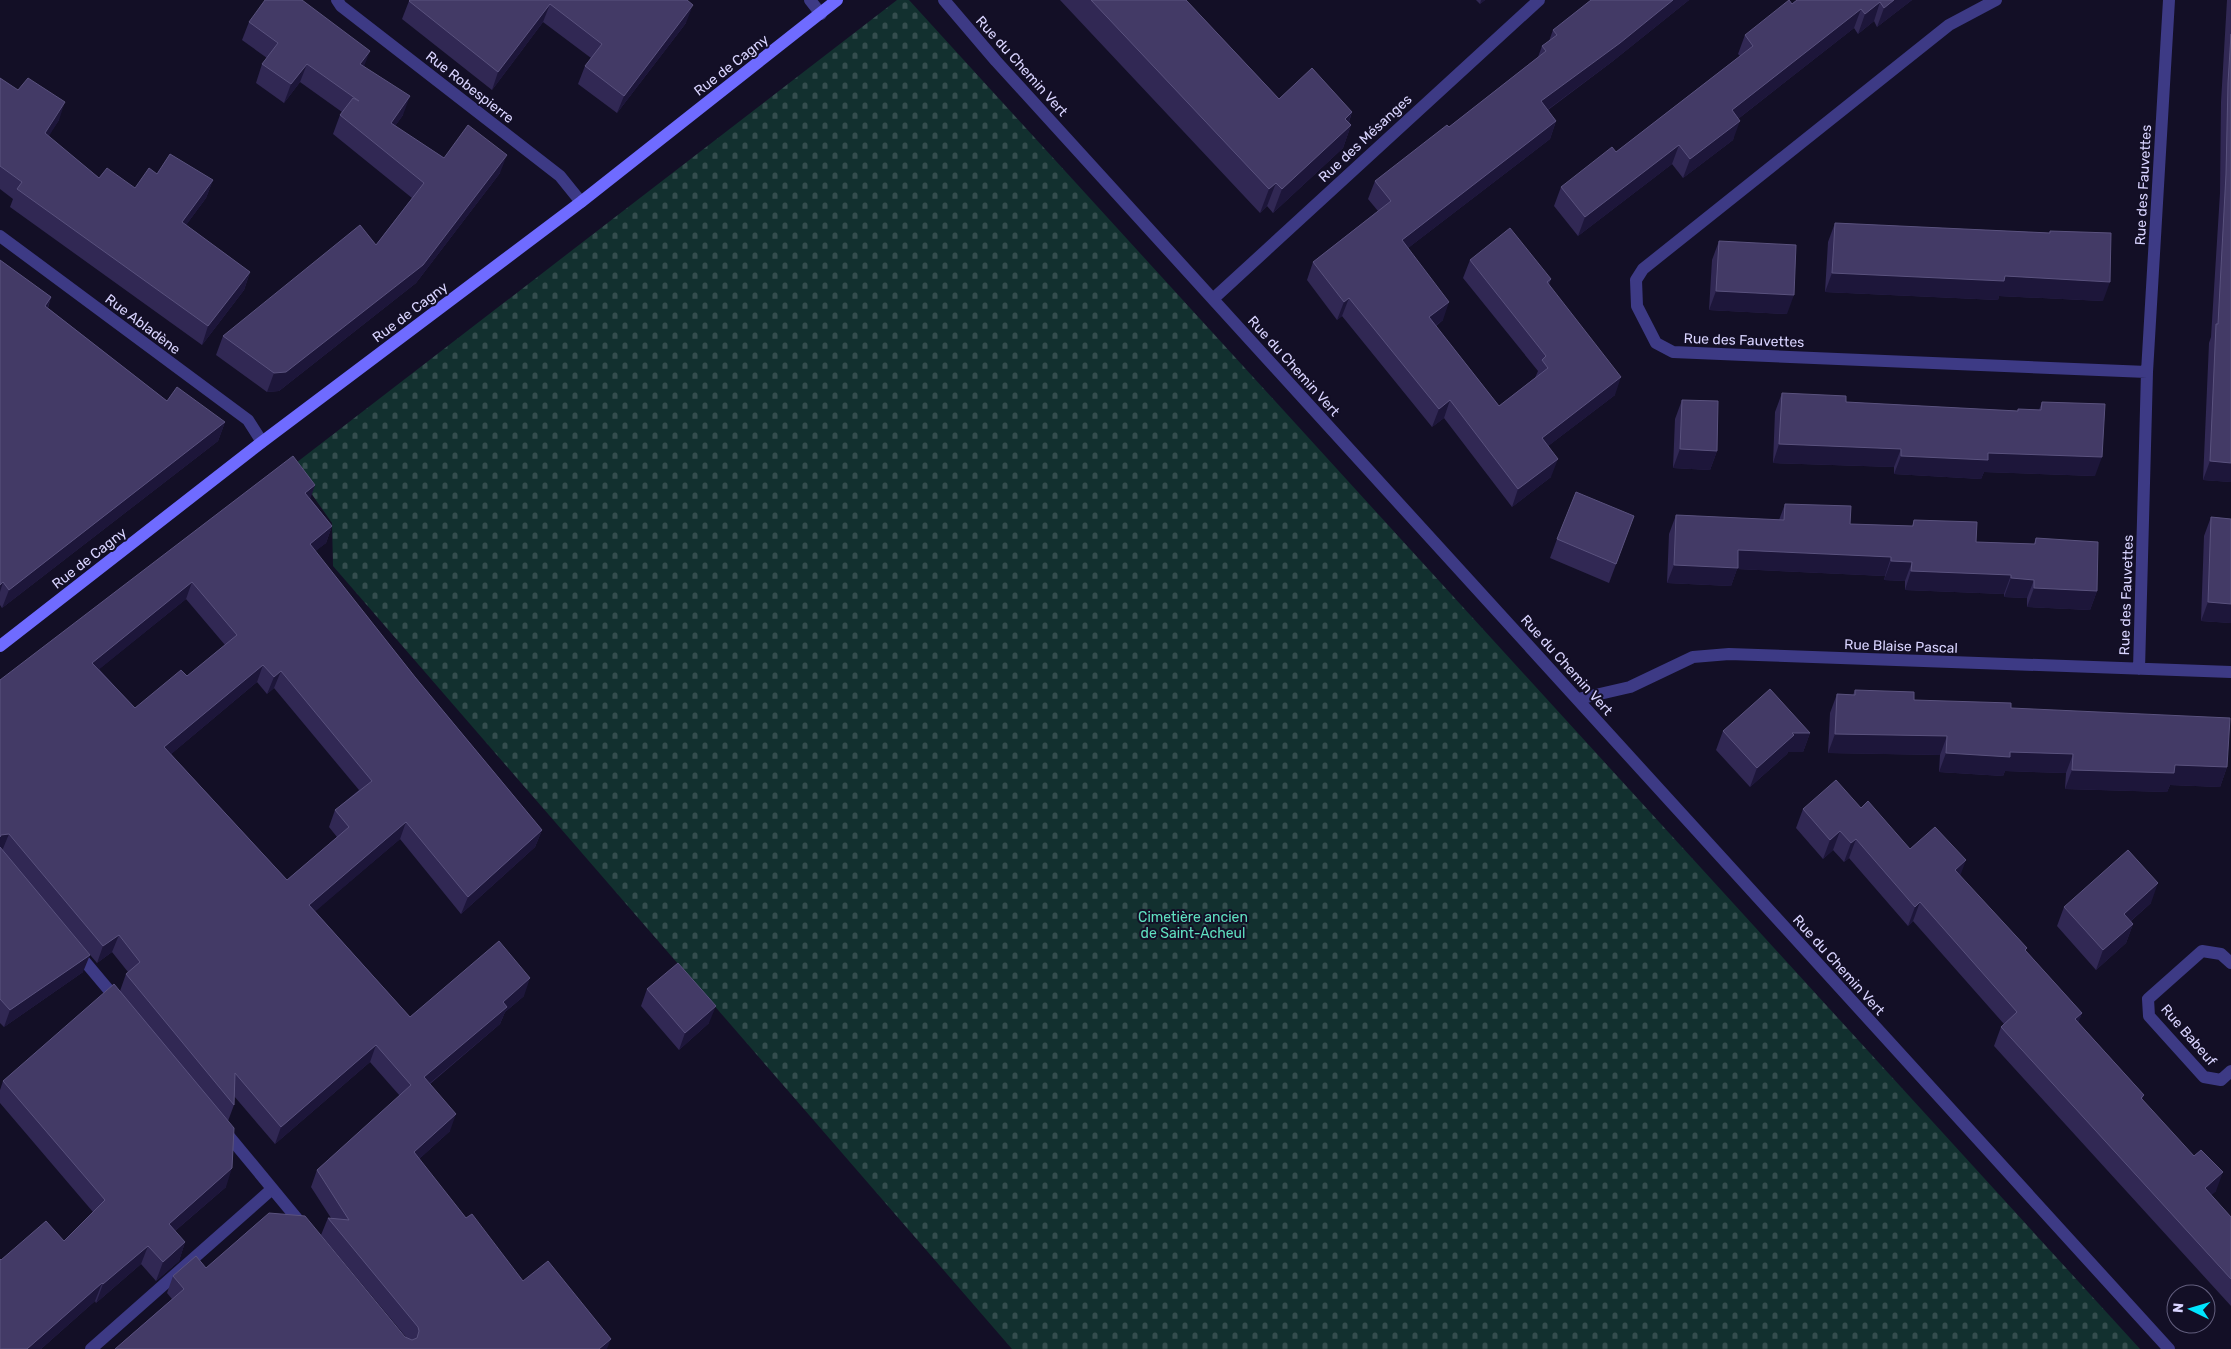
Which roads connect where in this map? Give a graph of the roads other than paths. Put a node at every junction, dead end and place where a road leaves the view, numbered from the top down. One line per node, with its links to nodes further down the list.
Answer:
1 (338, 0): 9 (street, Rue Robespierre)
2 (810, 0): 8 (street)
3 (838, 0): 8 (main road, Rue de Cagny)
4 (944, 0): 11 (street, Rue du Chemin Vert)
5 (1539, 0): 11 (street, Rue des Mésanges)
6 (1996, 0): 12 (street, Rue des Fauvettes)
7 (2169, 0): 12 (street, Rue des Fauvettes)
8 (821, 14): 9 (main road, Rue de Cagny)
9 (581, 202): 13 (main road, Rue de Cagny)
10 (0, 236): 13 (street, Rue Abladène)
11 (1213, 299): 17 (street, Rue du Chemin Vert)
12 (2147, 372): 15 (street, Rue des Fauvettes)
13 (262, 442): 14 (main road, Rue de Cagny)
14 (0, 646)
15 (2139, 669): 16 (street, Rue Blaise Pascal); 17 (street, Rue Blaise Pascal)
16 (2231, 672)
17 (1578, 699): 26 (street, Rue du Chemin Vert)
18 (70, 943): 20 (street)
19 (2231, 963): 21 (street, Rue Babeuf)
20 (127, 1012)
21 (2231, 1071)
22 (215, 1120): 23 (street)
23 (272, 1188): 24 (street); 25 (street)
24 (310, 1234)
25 (91, 1349)
26 (2169, 1349)

